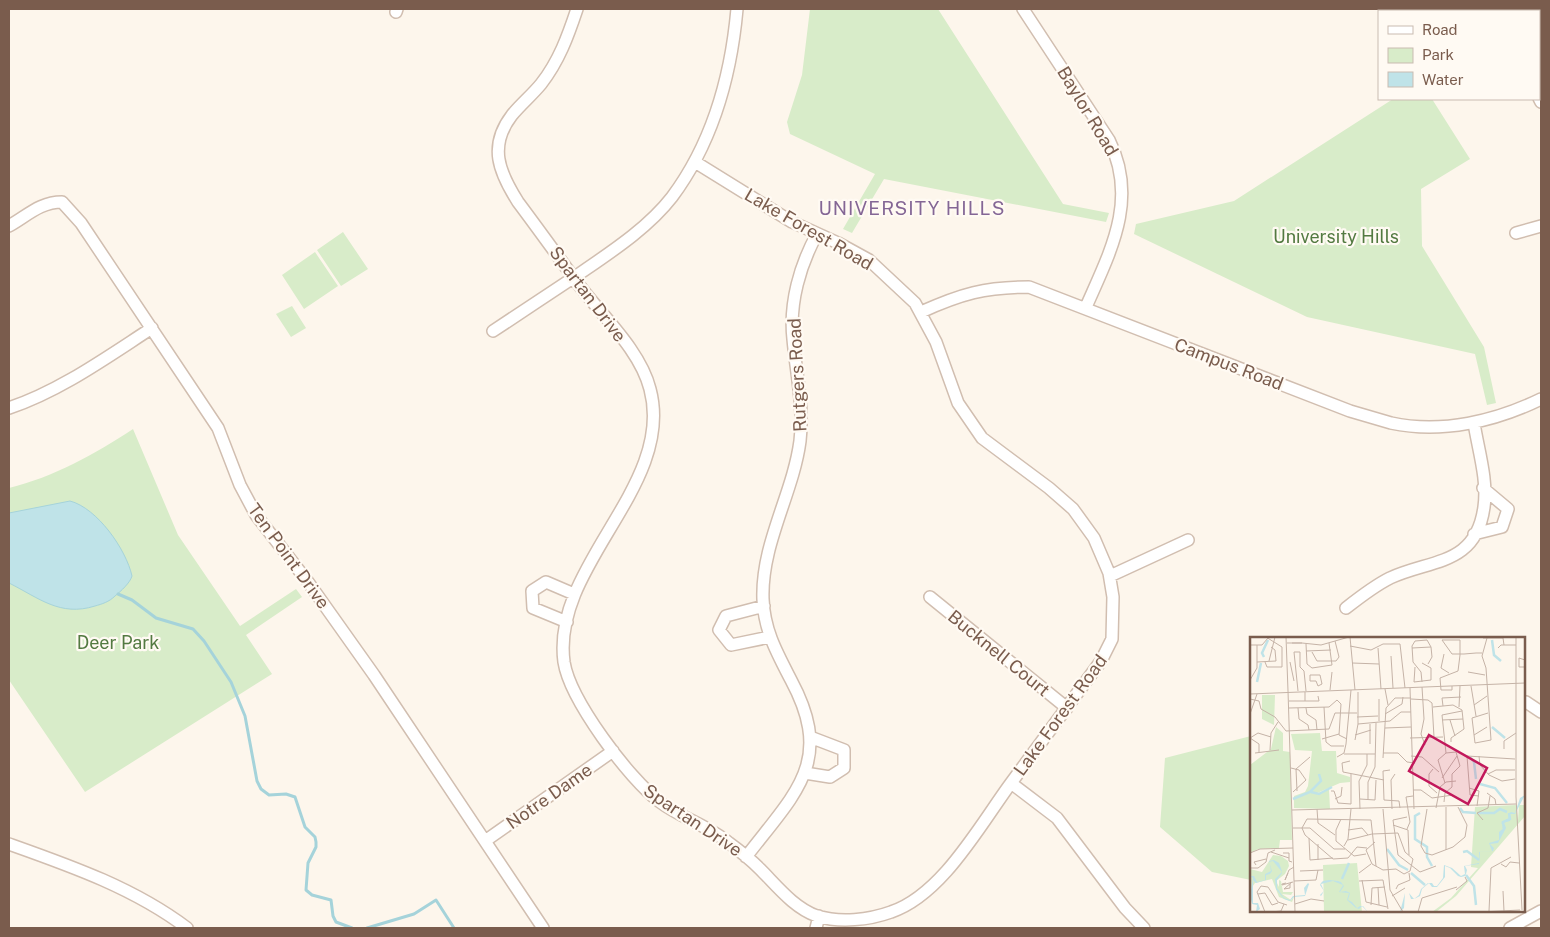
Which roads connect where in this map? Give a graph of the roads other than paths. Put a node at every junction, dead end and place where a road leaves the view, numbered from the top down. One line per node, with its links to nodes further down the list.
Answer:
1 (577, 9): 9 (street, Spartan Drive)
2 (737, 9): 4 (street)
3 (1023, 9): 10 (street, Baylor Road)
4 (694, 162): 8 (street, Lake Forest Road); 9 (street)
5 (9, 226): 12 (street, Ten Point Drive)
6 (1541, 226): 7 (street)
7 (1516, 232)
8 (817, 234): 11 (street, Lake Forest Road); 23 (street, Rutgers Road)
9 (574, 277): 13 (street); 21 (street, Spartan Drive)
10 (1086, 307): 11 (street, Campus Road); 16 (street, Campus Road)
11 (921, 312): 20 (street, Lake Forest Road)
12 (152, 328): 15 (street); 34 (street, Ten Point Drive)
13 (493, 331)
14 (1541, 399): 16 (street, Campus Road)
15 (9, 408)
16 (1474, 423): 17 (street)
17 (1483, 488): 18 (street); 18 (street)
18 (1474, 534): 24 (street)
19 (1188, 540): 20 (street)
20 (1110, 576): 28 (street, Lake Forest Road)
21 (574, 594): 25 (street, Spartan Drive); 25 (street)
22 (930, 597): 28 (street, Bucknell Court)
23 (764, 606): 26 (street, Rutgers Road); 26 (street)
24 (1346, 608)
25 (567, 622): 31 (street, Spartan Drive)
26 (770, 638): 30 (street, Rutgers Road)
27 (1526, 702): 29 (street)
28 (1067, 708): 33 (street, Lake Forest Road)
29 (1541, 712)
30 (810, 737): 32 (street, Rutgers Road); 32 (street)
31 (613, 751): 34 (street, Notre Dame); 36 (street, Spartan Drive)
32 (805, 773): 36 (street, Rutgers Road)
33 (1011, 784): 39 (street, Spartan Drive); 43 (street, Lake Forest Road)
34 (485, 841): 41 (street, Ten Point Drive)
35 (9, 844): 40 (street)
36 (746, 857): 38 (street, Spartan Drive)
37 (1541, 911): 44 (street)
38 (819, 916): 39 (street, Spartan Drive); 42 (street)
39 (846, 924)
40 (187, 928)
41 (543, 928)
42 (816, 928)
43 (1144, 928)
44 (1510, 928)

